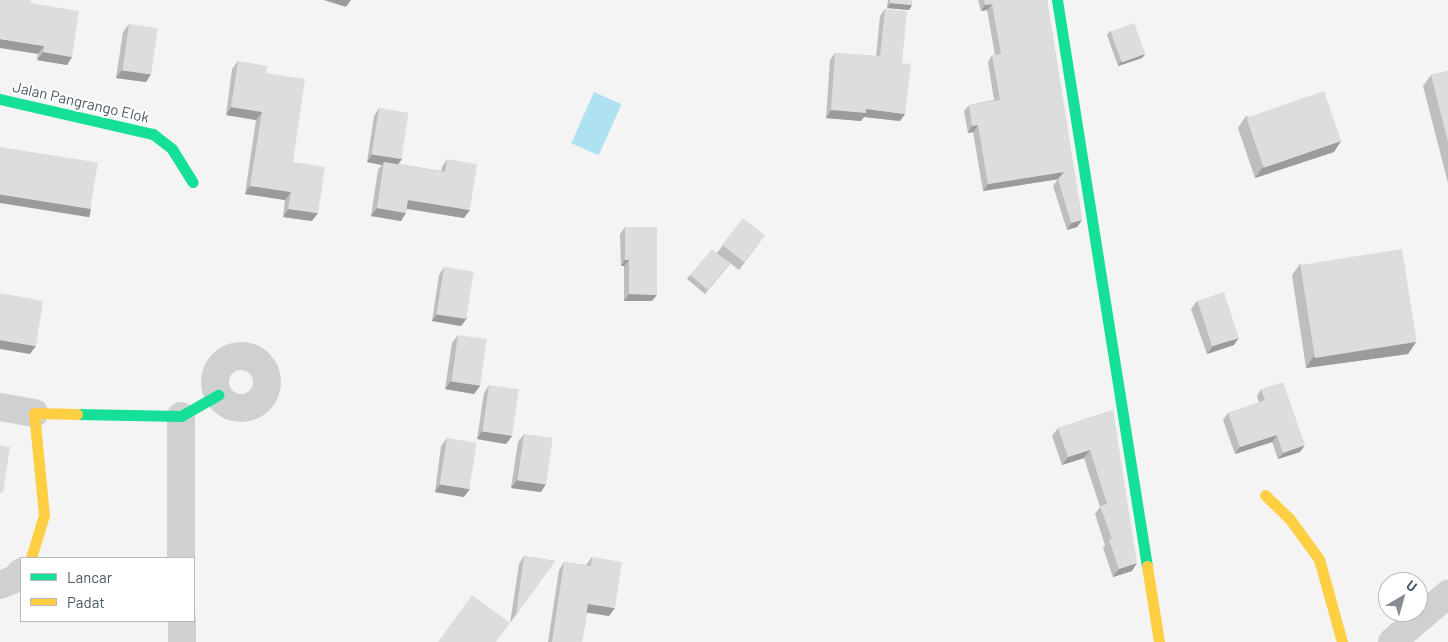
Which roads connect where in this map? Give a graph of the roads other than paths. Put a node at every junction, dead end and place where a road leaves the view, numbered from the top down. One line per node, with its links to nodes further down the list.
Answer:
1 (1057, 0): 16 (street)
2 (0, 99): 3 (street, Jalan Pangrango Elok)
3 (193, 182)
4 (218, 395): 7 (street)
5 (0, 407): 6 (street)
6 (34, 413): 7 (street); 9 (street)
7 (181, 416): 10 (street)
8 (1265, 495): 17 (street)
9 (31, 557)
10 (182, 557)
11 (20, 574): 12 (street)
12 (0, 585)
13 (1448, 594): 18 (street)
14 (182, 622): 15 (street)
15 (182, 642)
16 (1159, 642)
17 (1342, 642)
18 (1392, 642)

